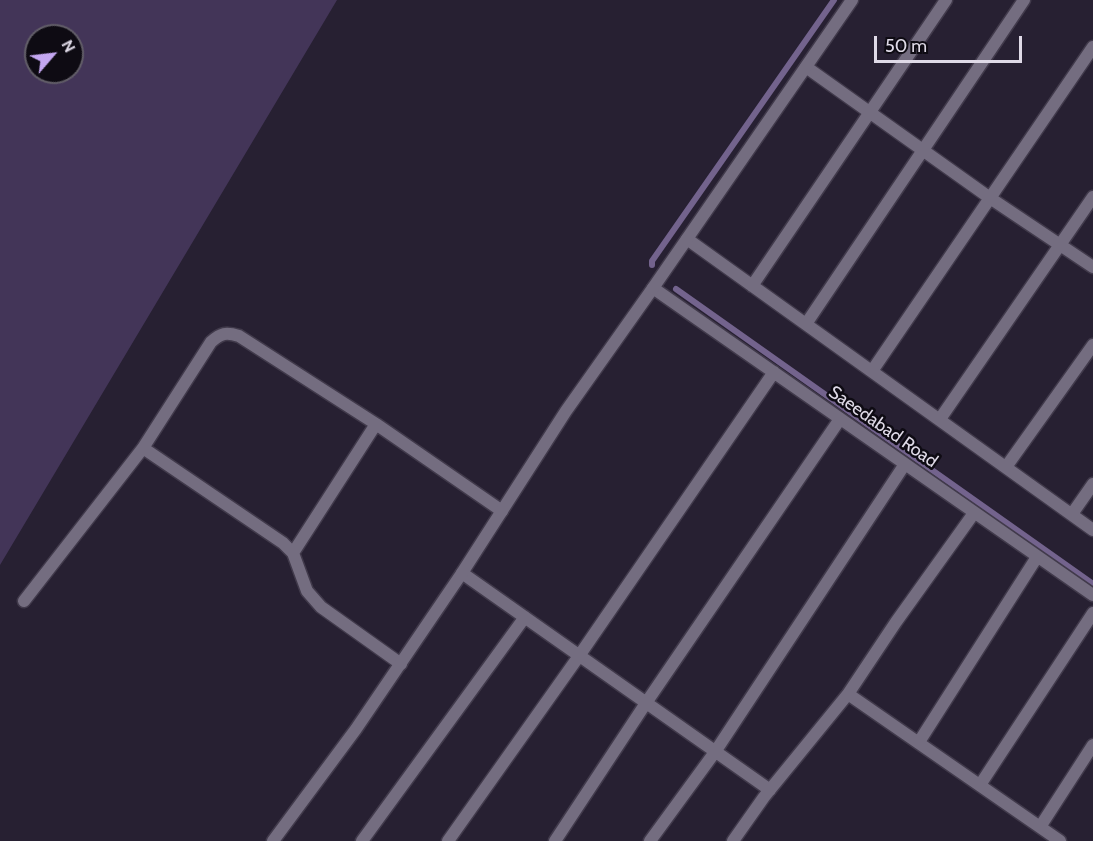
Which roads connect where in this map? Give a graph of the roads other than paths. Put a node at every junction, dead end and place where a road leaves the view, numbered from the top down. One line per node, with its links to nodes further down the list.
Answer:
1 (852, 0): 5 (street)
2 (946, 0): 6 (street)
3 (1024, 0): 7 (street)
4 (1093, 47): 9 (street)
5 (806, 67): 6 (street); 10 (street)
6 (870, 112): 7 (street); 13 (street)
7 (923, 150): 9 (street); 15 (street)
8 (1093, 197): 11 (street)
9 (990, 198): 11 (street); 17 (street)
10 (687, 239): 13 (street); 14 (street)
11 (1060, 245): 12 (street); 20 (street)
12 (1093, 267)
13 (752, 286): 15 (street)
14 (653, 288): 18 (street, Saeedabad Road); 26 (street)
15 (806, 324): 17 (street)
16 (1093, 345): 24 (street)
17 (872, 371): 20 (street)
18 (774, 372): 19 (street, Saeedabad Road); 37 (street)
19 (840, 419): 23 (street, Saeedabad Road); 40 (street)
20 (940, 419): 24 (street)
21 (376, 424): 22 (street); 26 (street); 30 (street)
22 (143, 448): 30 (street); 34 (street)
23 (905, 464): 27 (street, Saeedabad Road); 43 (street)
24 (1006, 467): 28 (street)
25 (1093, 484): 28 (street)
26 (502, 510): 32 (street)
27 (974, 513): 31 (street, Saeedabad Road); 39 (street)
28 (1072, 514): 29 (street)
29 (1093, 530)
30 (293, 553): 38 (street)
31 (1037, 557): 33 (street, Saeedabad Road); 41 (street)
32 (462, 573): 36 (street); 38 (street)
33 (1093, 595)
34 (24, 601)
35 (1093, 613): 44 (street)
36 (525, 617): 37 (street); 48 (street)
37 (579, 656): 40 (street); 49 (street)
38 (400, 664): 47 (street)
39 (849, 694): 41 (street); 45 (street)
40 (646, 703): 43 (street); 50 (street)
41 (919, 742): 44 (street)
42 (1093, 745): 46 (street)
43 (715, 752): 45 (street); 51 (street)
44 (980, 785): 46 (street)
45 (770, 790): 52 (street)
46 (1040, 827): 53 (street)
47 (273, 841)
48 (362, 841)
49 (448, 841)
50 (555, 841)
51 (650, 841)
52 (733, 841)
53 (1060, 841)

